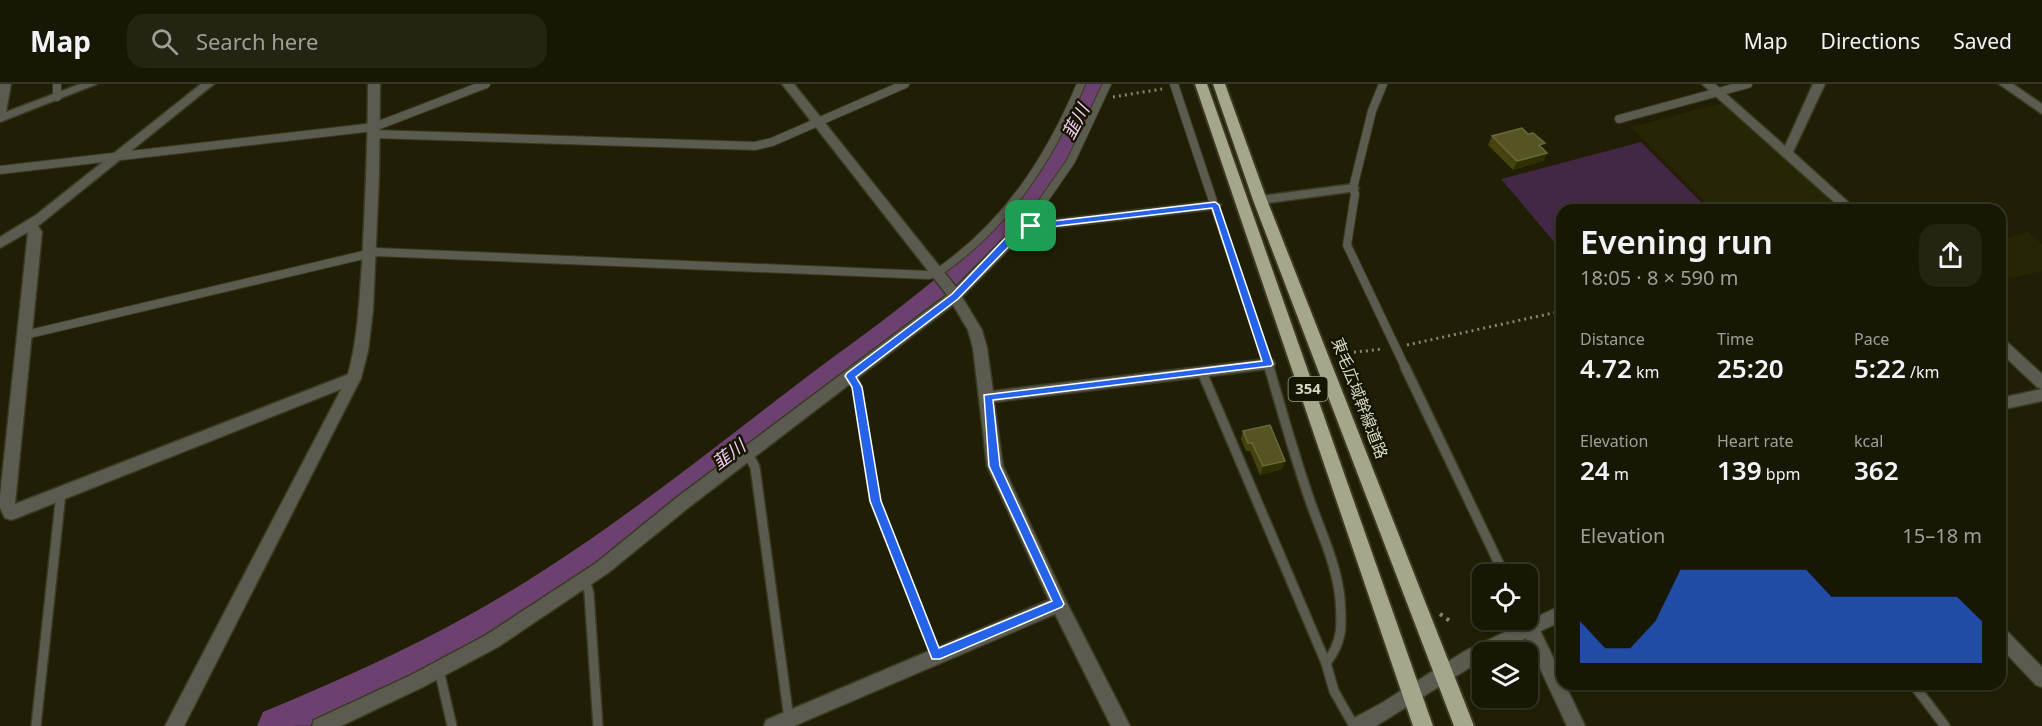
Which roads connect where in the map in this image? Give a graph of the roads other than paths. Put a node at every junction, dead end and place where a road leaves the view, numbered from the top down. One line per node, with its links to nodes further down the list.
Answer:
1 (5, 84): 20 (street)
2 (91, 84): 18 (street)
3 (208, 84): 25 (street)
4 (374, 84): 23 (street)
5 (486, 84): 23 (lane)
6 (788, 84): 22 (street)
7 (905, 84): 22 (lane)
8 (1081, 84): 35 (lane)
9 (1107, 84): 32 (lane)
10 (1201, 84): 66 (highway, 354)
11 (1219, 84): 28 (highway, 東毛広域幹線道路 / 354)
12 (1383, 84): 27 (lane)
13 (1748, 84): 17 (lane)
14 (1819, 84): 24 (street)
15 (2005, 84): 19 (street)
16 (1175, 85): 30 (lane)
17 (1713, 88): 21 (lane); 24 (street)
18 (57, 90): 20 (street)
19 (2042, 111)
20 (1, 118)
21 (1619, 119)
22 (818, 123): 23 (lane); 35 (street)
23 (374, 131): 25 (lane); 34 (street)
24 (1785, 153): 29 (street)
25 (118, 157): 26 (lane); 31 (street)
26 (0, 170)
27 (1353, 188): 28 (street); 50 (lane)
28 (1260, 200): 61 (highway, 東毛広域幹線道路 / 354)
29 (1844, 204)
30 (1215, 205): 32 (street); 39 (lane)
31 (31, 225): 33 (street); 37 (street)
32 (1031, 226): 36 (street)
33 (0, 243)
34 (369, 254): 35 (lane); 37 (lane); 42 (street)
35 (939, 275): 36 (street)
36 (953, 294): 41 (street); 45 (street)
37 (25, 335): 49 (street)
38 (2006, 350): 43 (street)
39 (1268, 364): 40 (street); 59 (lane)
40 (1202, 372): 45 (street); 59 (lane)
41 (850, 376): 47 (street); 58 (lane)
42 (354, 378): 48 (street); 69 (street)
43 (2042, 383)
44 (2042, 395): 46 (street)
45 (988, 397): 52 (street)
46 (2006, 403)
47 (748, 454): 51 (street); 67 (lane)
48 (61, 493): 49 (street); 68 (lane)
49 (6, 516)
50 (1499, 564)
51 (585, 580): 60 (street); 72 (lane)
52 (1059, 604): 58 (street); 73 (street)
53 (1556, 614): 54 (street)
54 (1538, 621)
55 (1519, 630): 61 (street)
56 (1530, 630): 63 (street)
57 (2006, 642): 62 (street)
58 (936, 655): 67 (street)
59 (1326, 663): 74 (lane)
60 (439, 670): 70 (street); 71 (lane)
61 (1445, 673): 66 (street); 76 (highway, 東毛広域幹線道路 / 354)
62 (2042, 679)
63 (1556, 684)
64 (1559, 690): 77 (street)
65 (1918, 690): 78 (lane)
66 (1412, 696): 74 (street); 75 (highway, 354)
67 (784, 724)
68 (36, 726)
69 (174, 726)
70 (321, 726)
71 (452, 726)
72 (598, 726)
73 (1121, 726)
74 (1355, 726)
75 (1423, 726)
76 (1464, 726)
77 (1576, 726)
78 (1945, 726)

